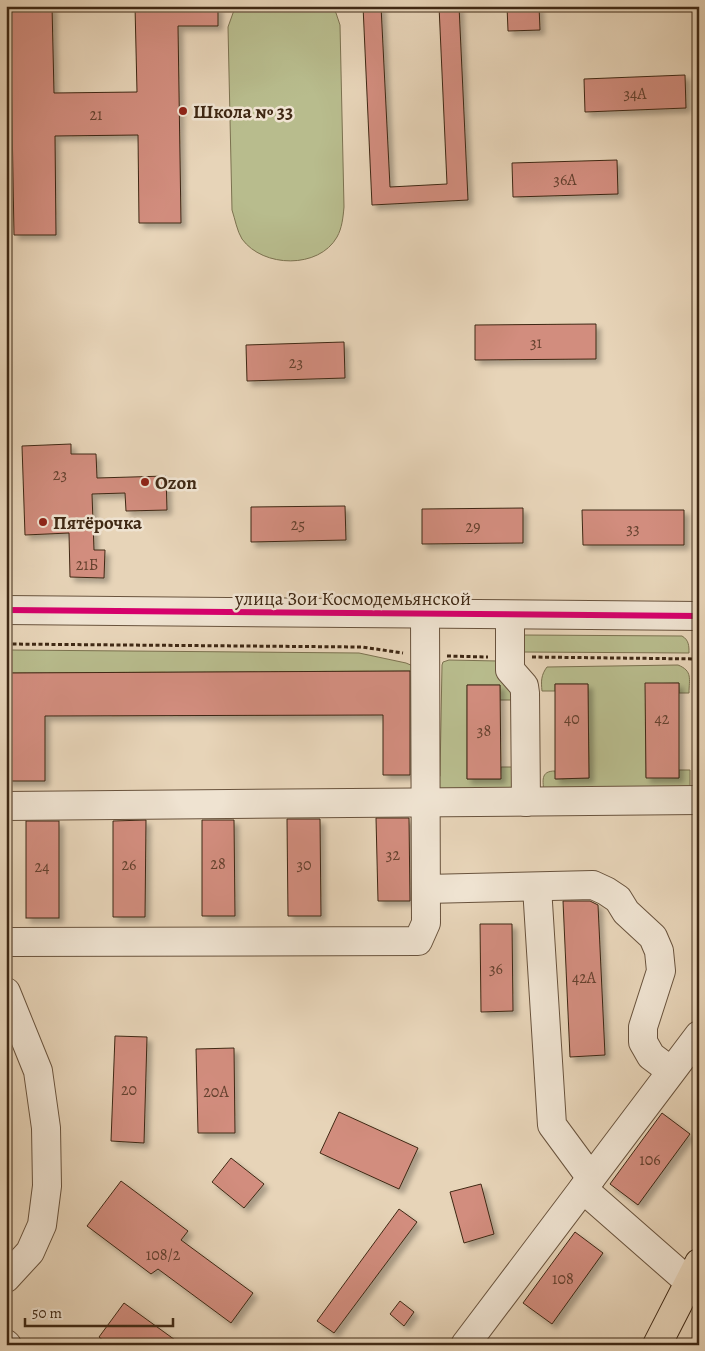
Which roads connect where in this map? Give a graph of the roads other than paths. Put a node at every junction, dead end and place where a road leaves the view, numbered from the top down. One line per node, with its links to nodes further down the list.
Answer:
1 (6, 610): 2 (street, улица Зои Космодемьянской)
2 (425, 614): 3 (street, улица Зои Космодемьянской); 8 (street)
3 (510, 615): 4 (street, улица Зои Космодемьянской); 7 (street)
4 (699, 616): 5 (street)
5 (699, 628)
6 (699, 800): 7 (street)
7 (526, 802): 8 (street)
8 (426, 803): 9 (street); 11 (street)
9 (6, 806)
10 (537, 887): 11 (street); 15 (street); 16 (street)
11 (426, 889): 12 (street)
12 (6, 942)
13 (6, 992): 18 (street)
14 (699, 1035): 15 (street)
15 (671, 1072): 16 (street)
16 (587, 1183): 17 (street); 19 (street)
17 (694, 1272): 20 (main road)
18 (6, 1278)
19 (465, 1345)
20 (657, 1345)

